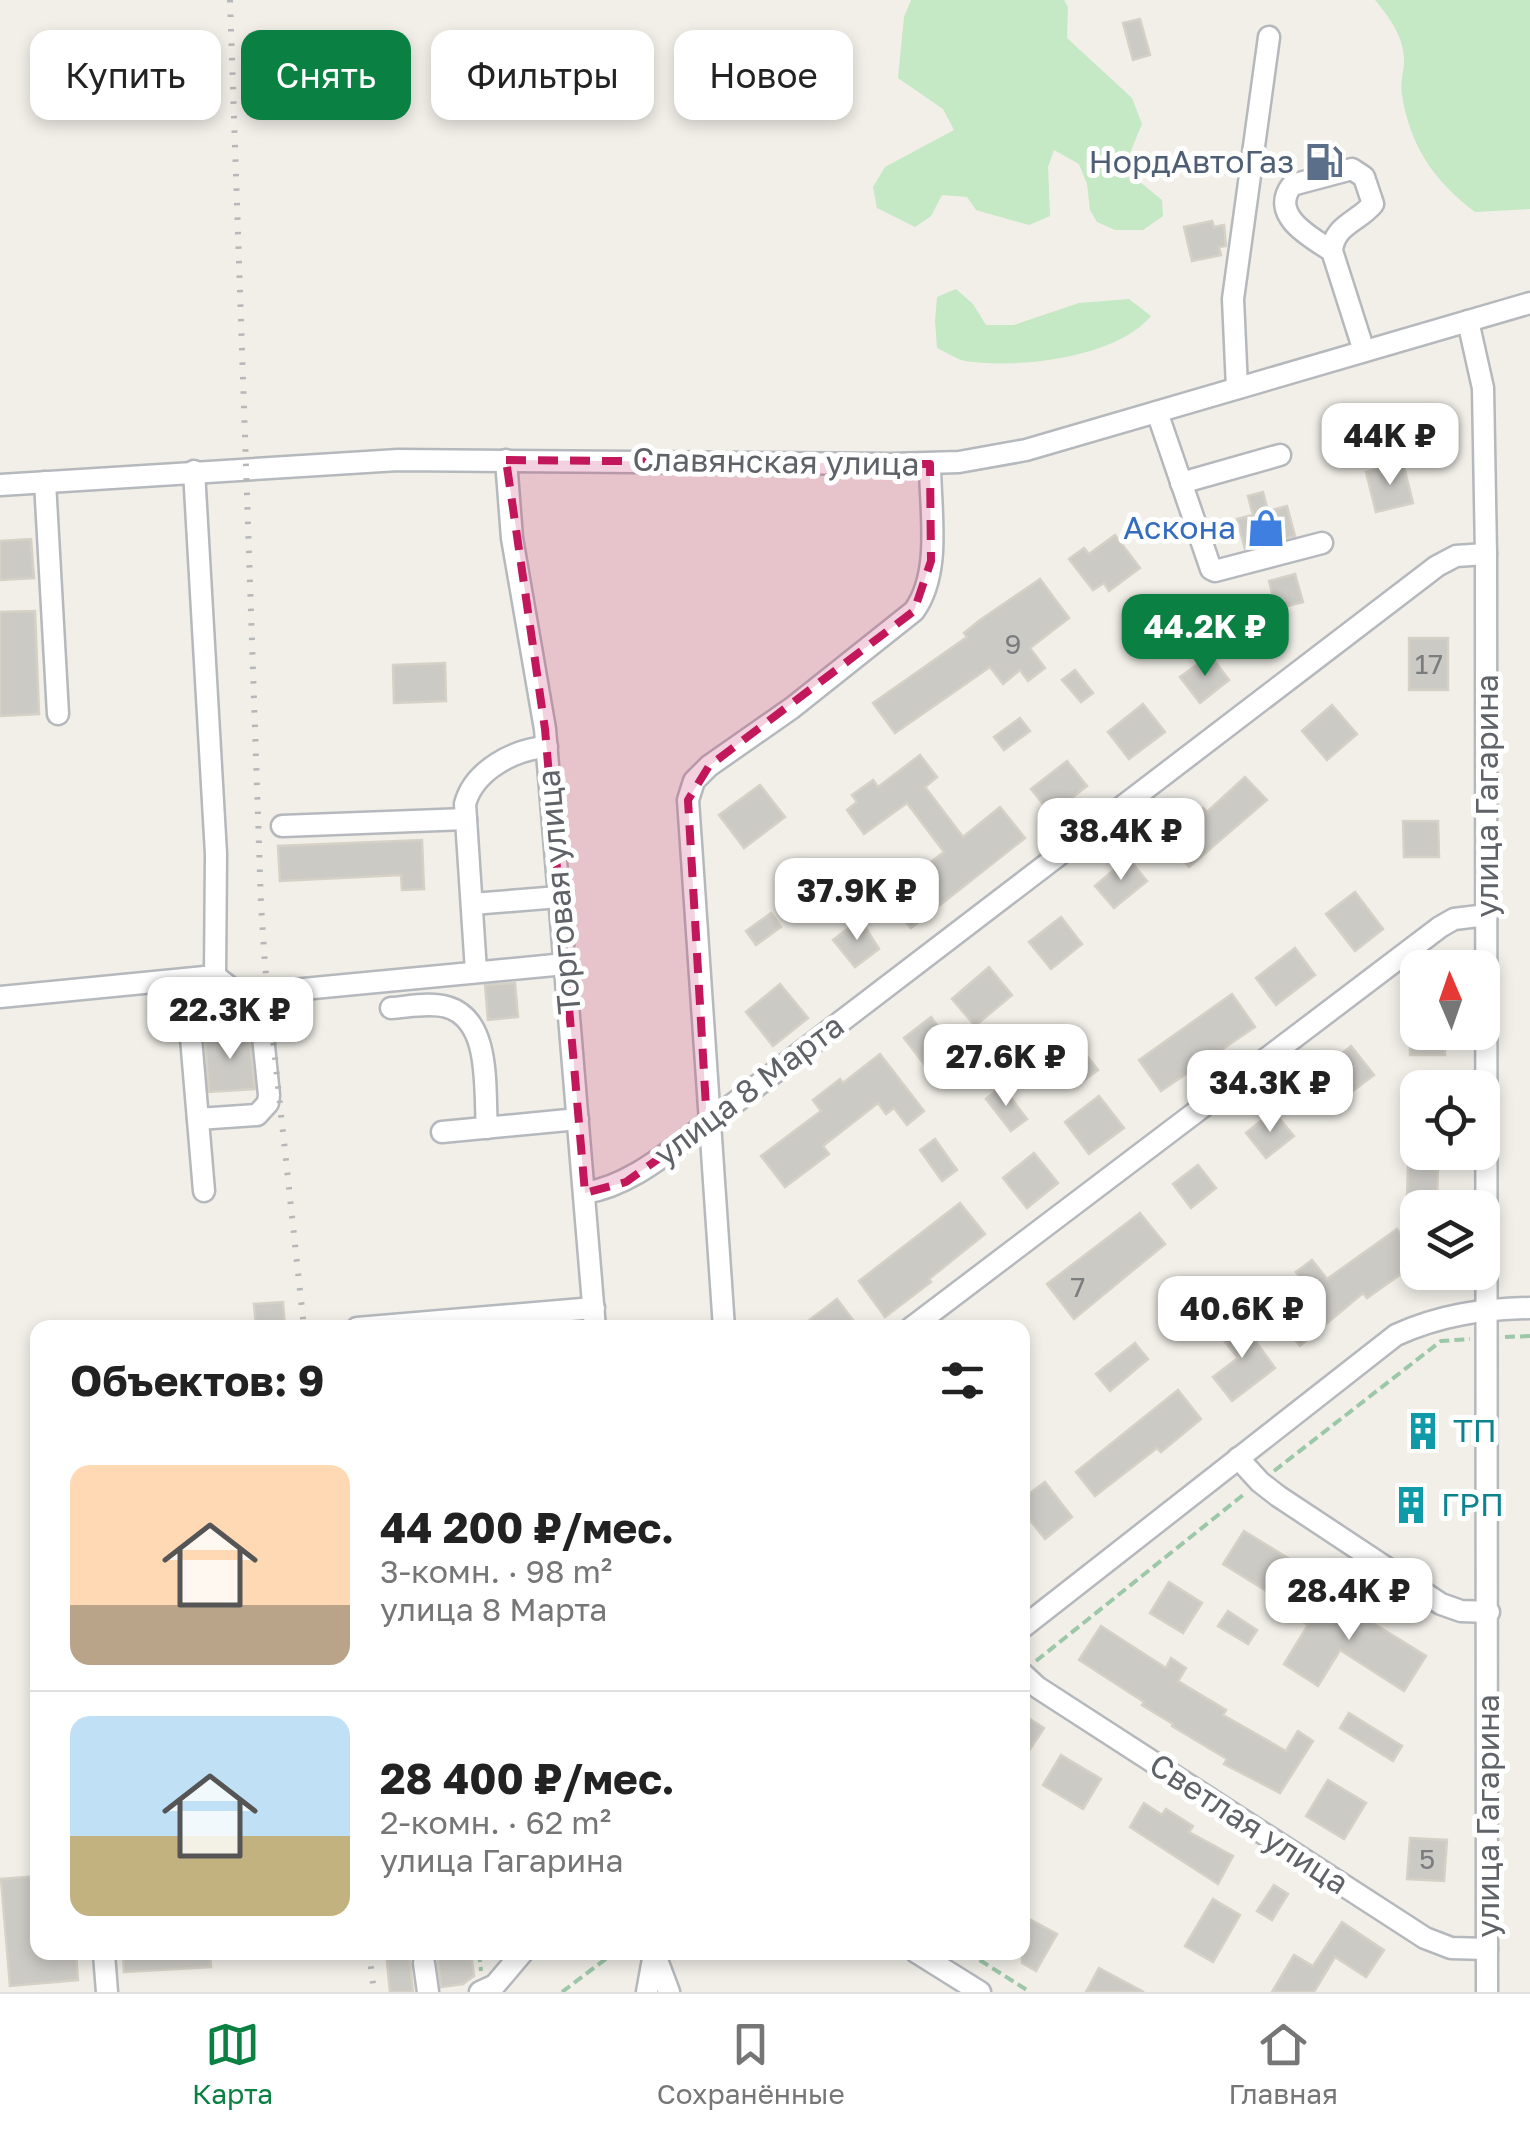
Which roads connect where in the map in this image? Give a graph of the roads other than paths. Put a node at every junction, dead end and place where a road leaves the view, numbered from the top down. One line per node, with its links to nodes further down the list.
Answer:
1 (1269, 37): 6 (street)
2 (1332, 251): 2 (street); 5 (street)
3 (1530, 303): 4 (street, Славянская улица)
4 (1468, 321): 5 (street, Славянская улица); 16 (street, улица Гагарина)
5 (1364, 351): 6 (street, Славянская улица)
6 (1237, 388): 7 (street, Славянская улица)
7 (1157, 412): 10 (street, Славянская улица); 13 (street)
8 (1280, 455): 13 (street)
9 (506, 460): 10 (street, Славянская улица); 11 (street, Славянская улица); 18 (street, Торговая улица)
10 (930, 464): 33 (street)
11 (194, 471): 12 (street, Славянская улица); 26 (street)
12 (45, 482): 14 (street, Славянская улица); 17 (street)
13 (1181, 483): 15 (street)
14 (0, 485)
15 (1322, 543)
16 (1486, 554): 23 (street, улица Гагарина); 33 (street, улица 8 Марта)
17 (58, 714)
18 (546, 747): 19 (street); 21 (street, Торговая улица)
19 (466, 819): 20 (street); 22 (street)
20 (282, 826)
21 (559, 897): 22 (street); 24 (street, Торговая улица)
22 (472, 904): 25 (street)
23 (1487, 916): 39 (street, улица Гагарина); 43 (street)
24 (565, 964): 25 (street); 31 (street, Торговая улица)
25 (476, 971): 28 (street)
26 (215, 976): 27 (street); 32 (street)
27 (186, 979): 29 (street); 32 (street)
28 (282, 990)
29 (0, 997)
30 (391, 1008): 34 (street)
31 (578, 1119): 34 (street); 37 (street, Торговая улица)
32 (198, 1120): 36 (street)
33 (708, 1124): 37 (street, улица 8 Марта); 42 (street)
34 (487, 1128): 35 (street)
35 (442, 1132)
36 (204, 1192)
37 (584, 1193): 40 (street, Торговая улица)
38 (1530, 1308): 39 (street)
39 (1488, 1309): 44 (street); 45 (street, улица Гагарина)
40 (594, 1318): 41 (street)
41 (547, 1320)
42 (723, 1320)
43 (922, 1320)
44 (1238, 1458): 45 (street); 46 (street)
45 (1488, 1612): 48 (street, улица Гагарина)
46 (1030, 1622)
47 (1030, 1680): 48 (street, Светлая улица)
48 (1487, 1950): 61 (street, улица Гагарина)
49 (104, 1960): 56 (street)
50 (517, 1960): 55 (street)
51 (653, 1960): 58 (street)
52 (657, 1960): 59 (street)
53 (929, 1960): 60 (street)
54 (424, 1963): 57 (street)
55 (480, 1981)
56 (107, 1992)
57 (428, 1992)
58 (647, 1992)
59 (669, 1992)
60 (980, 1992)
61 (1486, 1992)

